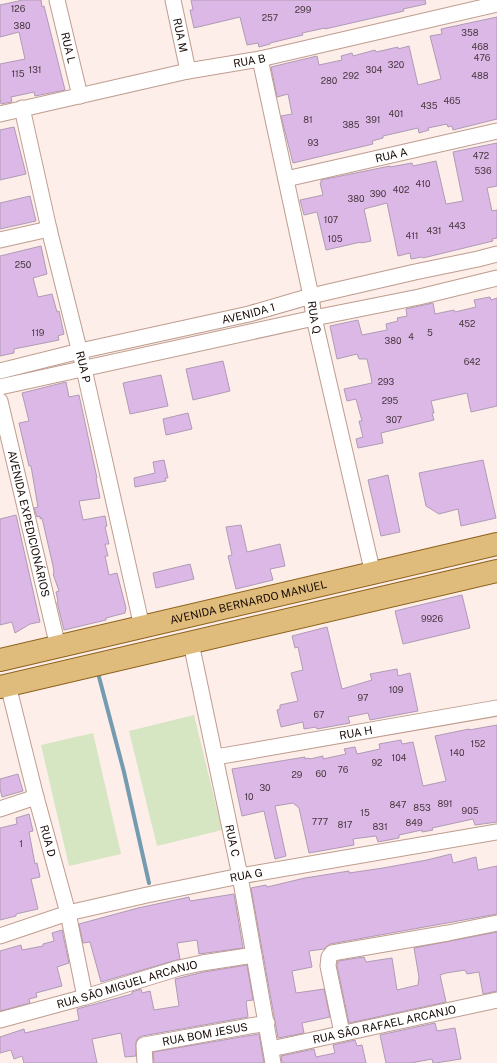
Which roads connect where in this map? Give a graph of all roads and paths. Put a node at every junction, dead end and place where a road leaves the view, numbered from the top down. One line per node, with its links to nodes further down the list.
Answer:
1 (58, 0): 6 (street, RUA L)
2 (173, 0): 5 (street, RUA M)
3 (497, 4): 4 (street, RUA B)
4 (260, 59): 5 (street, RUA B); 10 (street, RUA Q)
5 (188, 71): 6 (street, RUA B)
6 (80, 96): 7 (street, RUA B)
7 (22, 108): 8 (street, RUA B); 11 (street, RUA P)
8 (0, 114)
9 (497, 131): 10 (street, RUA A)
10 (286, 179): 15 (street, RUA Q)
11 (50, 229): 12 (street); 17 (street, RUA P)
12 (0, 240)
13 (497, 254): 15 (street, AVENIDA 1)
14 (497, 278): 16 (street, AVENIDA 1)
15 (311, 296): 16 (street, RUA Q); 17 (street, AVENIDA 1)
16 (314, 318): 18 (street, AVENIDA 1); 24 (street, RUA Q)
17 (80, 351): 18 (street, RUA P); 19 (street, AVENIDA 1)
18 (84, 369): 20 (street, AVENIDA 1); 25 (street, RUA P)
19 (0, 371)
20 (0, 388)
21 (0, 401): 27 (street, AVENIDA EXPEDICIONÁRIOS)
22 (497, 544): 24 (main road, AVENIDA BERNARDO MANUEL)
23 (497, 571): 26 (main road)
24 (373, 574): 25 (main road, AVENIDA BERNARDO MANUEL)
25 (142, 627): 27 (main road, AVENIDA BERNARDO MANUEL)
26 (191, 643): 29 (main road); 31 (street, RUA C)
27 (58, 647): 28 (main road, AVENIDA BERNARDO MANUEL)
28 (0, 660)
29 (4, 686): 32 (street, RUA D)
30 (497, 708): 31 (street, RUA H)
31 (216, 757): 35 (street, RUA C)
32 (36, 797): 33 (street); 36 (street, RUA D)
33 (0, 809)
34 (497, 832): 35 (street, RUA G)
35 (240, 876): 36 (street, RUA G); 39 (street, RUA C)
36 (68, 913): 38 (street, RUA G); 40 (street, RUA D)
37 (497, 923): 44 (street)
38 (0, 936)
39 (254, 955): 40 (street, RUA SÃO MIGUEL ARCANJO); 43 (street, RUA C)
40 (85, 997): 42 (street, RUA SÃO MIGUEL ARCANJO)
41 (497, 1000): 44 (street, RUA SÃO RAFAEL ARCANJO)
42 (0, 1020)
43 (267, 1023): 45 (street, RUA C); 46 (street, RUA BOM JESUS)
44 (342, 1033): 45 (street, RUA SÃO RAFAEL ARCANJO)
45 (272, 1056)
46 (144, 1063)

